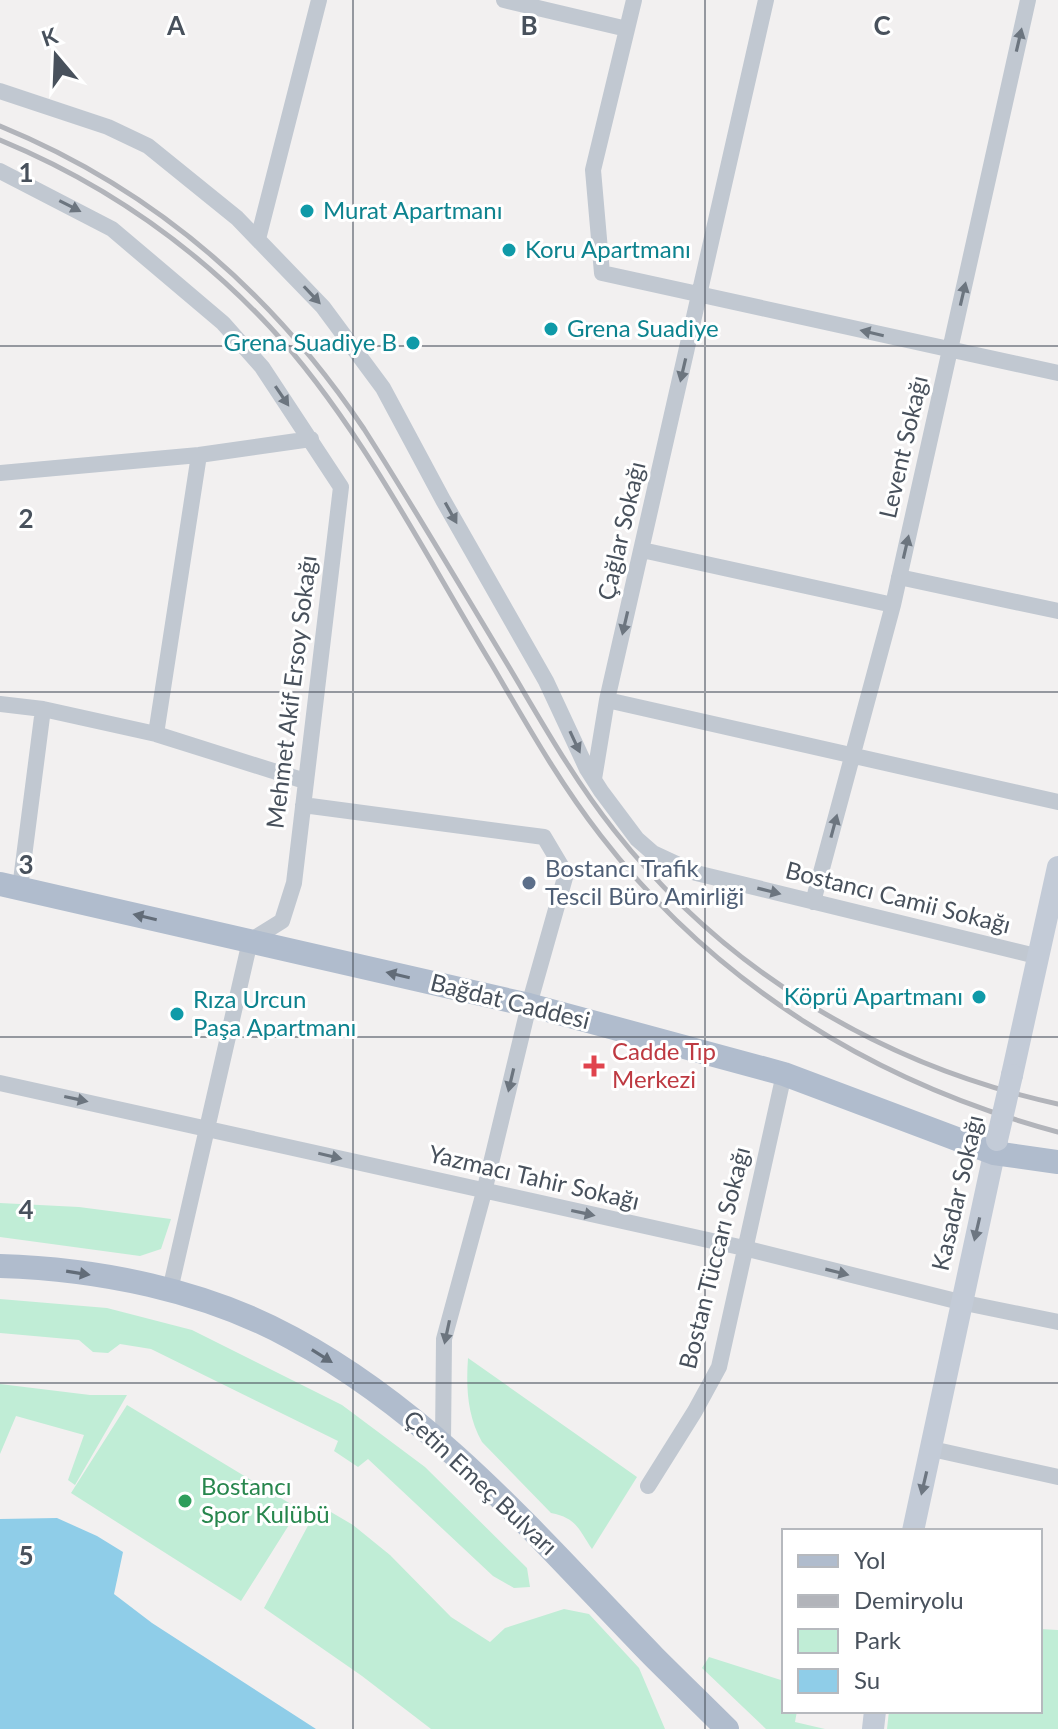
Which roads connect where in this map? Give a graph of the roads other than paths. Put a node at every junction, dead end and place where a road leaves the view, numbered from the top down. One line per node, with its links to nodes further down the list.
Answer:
1 (319, 0): 9 (street)
2 (504, 0): 6 (street)
3 (634, 0): 6 (street)
4 (766, 0): 10 (street, Çağlar Sokağı)
5 (1028, 0): 11 (street, Levent Sokağı, one-way to 5)
6 (627, 29): 10 (street)
7 (0, 91): 9 (street, Bostancı Camii Sokağı)
8 (0, 171): 13 (street, Mehmet Akif Ersoy Sokağı, one-way to 13)
9 (258, 239): 25 (street, Bostancı Camii Sokağı, one-way to 25)
10 (701, 294): 11 (street, one-way to 10); 16 (street, Çağlar Sokağı, one-way to 16)
11 (950, 351): 12 (street); 17 (street, Levent Sokağı, one-way to 11)
12 (1058, 373)
13 (311, 439): 14 (street); 26 (street, Mehmet Akif Ersoy Sokağı)
14 (199, 455): 15 (street); 23 (street)
15 (0, 473)
16 (642, 550): 18 (street); 20 (street, Çağlar Sokağı, one-way to 20)
17 (899, 577): 18 (street, Levent Sokağı); 19 (street)
18 (893, 605): 24 (street, Levent Sokağı)
19 (1058, 611)
20 (607, 700): 24 (street); 25 (street, Çağlar Sokağı)
21 (0, 704): 22 (street)
22 (43, 709): 23 (street); 30 (street)
23 (156, 734): 26 (street)
24 (853, 756): 27 (street); 31 (street, Levent Sokağı, one-way to 24)
25 (594, 779): 31 (street, Bostancı Camii Sokağı, one-way to 31)
26 (305, 781): 28 (street, Mehmet Akif Ersoy Sokağı)
27 (1058, 802)
28 (303, 805): 32 (street, Mehmet Akif Ersoy Sokağı); 34 (street)
29 (1058, 867): 33 (main road, Kasadar Sokağı)
30 (10, 886): 32 (main road, Bağdat Caddesi, one-way to 30)
31 (813, 902): 33 (street, Bostancı Camii Sokağı)
32 (250, 941): 34 (main road, Bağdat Caddesi, one-way to 32); 37 (street)
33 (1049, 959): 38 (main road, Kasadar Sokağı, bridge)
34 (529, 1005): 35 (main road, Bağdat Caddesi); 40 (street, one-way to 40)
35 (784, 1074): 38 (main road, Bağdat Caddesi); 41 (street, Bostan Tüccarı Sokağı)
36 (0, 1083): 37 (street, Yazmacı Tahir Sokağı, one-way to 37)
37 (207, 1128): 40 (street, Yazmacı Tahir Sokağı, one-way to 40); 43 (street)
38 (996, 1146): 39 (main road, Bağdat Caddesi); 44 (main road, Kasadar Sokağı, one-way to 44)
39 (1058, 1162)
40 (484, 1192): 41 (street, Yazmacı Tahir Sokağı, one-way to 41); 46 (street, one-way to 46)
41 (744, 1248): 44 (street, Yazmacı Tahir Sokağı, one-way to 44); 49 (street, Bostan Tüccarı Sokağı)
42 (0, 1266): 43 (main road, Çetin Emeç Bulvarı, one-way to 43)
43 (170, 1290): 46 (main road, Çetin Emeç Bulvarı, one-way to 46)
44 (960, 1302): 45 (street, Yazmacı Tahir Sokağı); 47 (main road, Kasadar Sokağı)
45 (1058, 1322)
46 (443, 1442): 51 (main road, Çetin Emeç Bulvarı)
47 (932, 1449): 48 (street); 50 (main road, Kasadar Sokağı, one-way to 50)
48 (1058, 1477)
49 (648, 1486)
50 (913, 1529)
51 (727, 1729)

